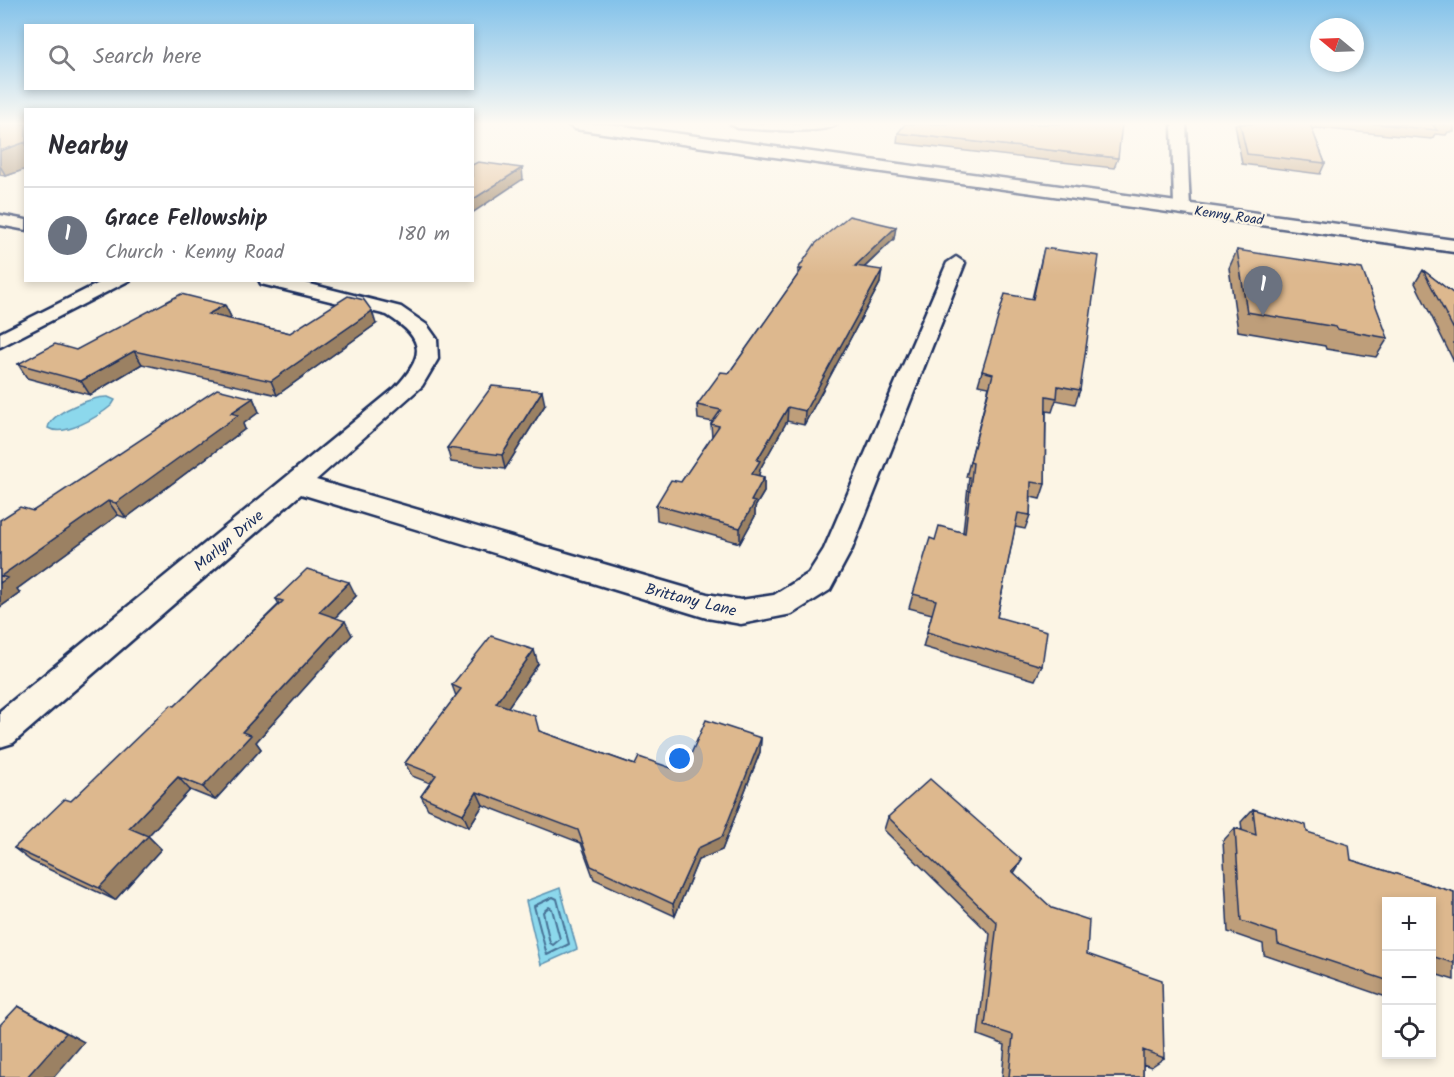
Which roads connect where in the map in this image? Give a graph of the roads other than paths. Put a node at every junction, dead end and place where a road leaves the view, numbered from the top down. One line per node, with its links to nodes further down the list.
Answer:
1 (938, 174): 3 (main road, Kenny Road)
2 (1181, 174): 3 (street)
3 (1182, 208): 6 (main road, Kenny Road)
4 (0, 220): 5 (street)
5 (24, 225)
6 (1454, 246)
7 (956, 263): 11 (street, Brittany Lane)
8 (117, 282): 10 (street)
9 (276, 282): 11 (street, Marlyn Drive)
10 (0, 341)
11 (296, 483): 12 (street, Marlyn Drive)
12 (0, 732)

